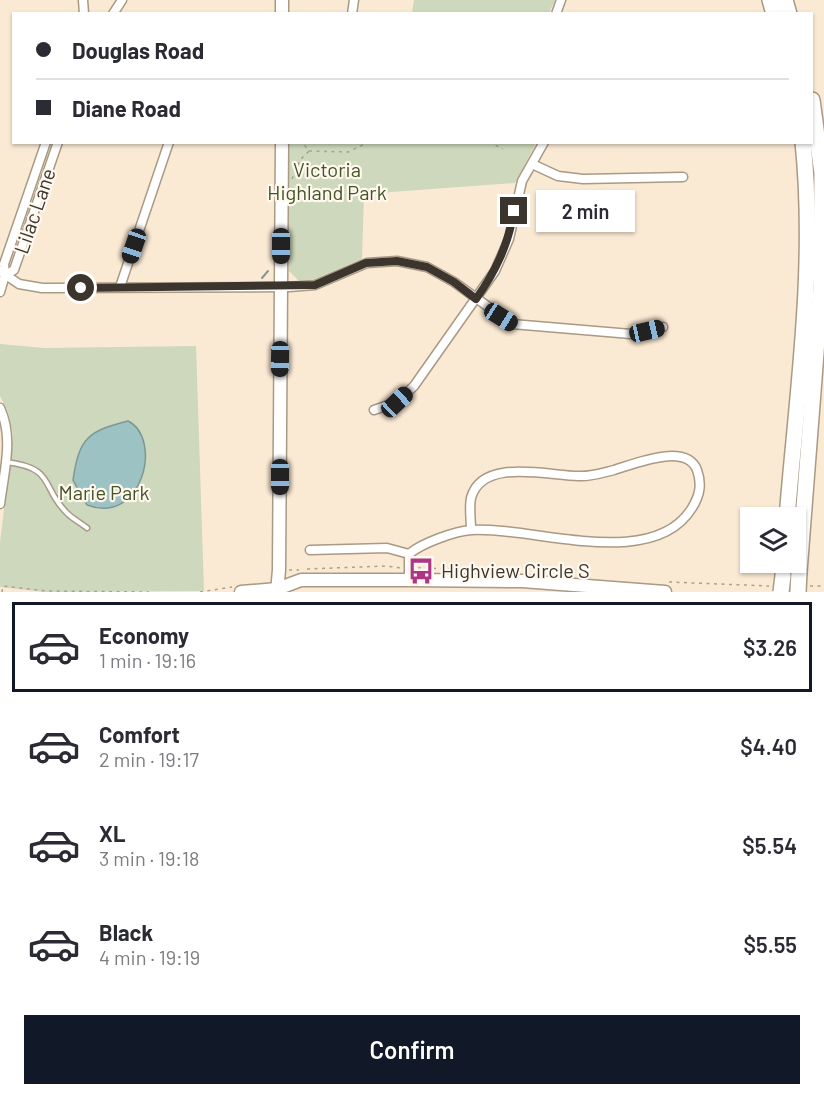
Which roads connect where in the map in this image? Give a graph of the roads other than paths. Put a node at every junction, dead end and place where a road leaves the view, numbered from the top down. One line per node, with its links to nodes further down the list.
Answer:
1 (813, 107): 33 (highway, bridge)
2 (45, 144): 10 (street, Lilac Lane)
3 (57, 144): 10 (street, Lilac Lane)
4 (167, 144): 11 (street)
5 (282, 144): 12 (street)
6 (543, 144): 8 (street)
7 (803, 144): 21 (highway)
8 (532, 164): 9 (street); 14 (street)
9 (683, 177)
10 (3, 273): 11 (street); 13 (street, Lilac Lane)
11 (120, 287): 12 (street)
12 (281, 287): 14 (street); 29 (street)
13 (0, 292)
14 (476, 299): 15 (street); 17 (street)
15 (663, 327)
16 (0, 408): 18 (street)
17 (374, 410)
18 (3, 423): 19 (street)
19 (6, 461): 20 (street); 22 (lane)
20 (0, 504)
21 (788, 507)
22 (87, 528)
23 (471, 530): 23 (street); 25 (street)
24 (310, 550): 25 (street)
25 (409, 554): 27 (street)
26 (783, 573): 32 (highway, bridge)
27 (409, 580): 28 (street); 29 (street)
28 (522, 586): 31 (street)
29 (277, 590): 30 (street)
30 (241, 592)
31 (665, 592)
32 (781, 592)
33 (798, 592)

